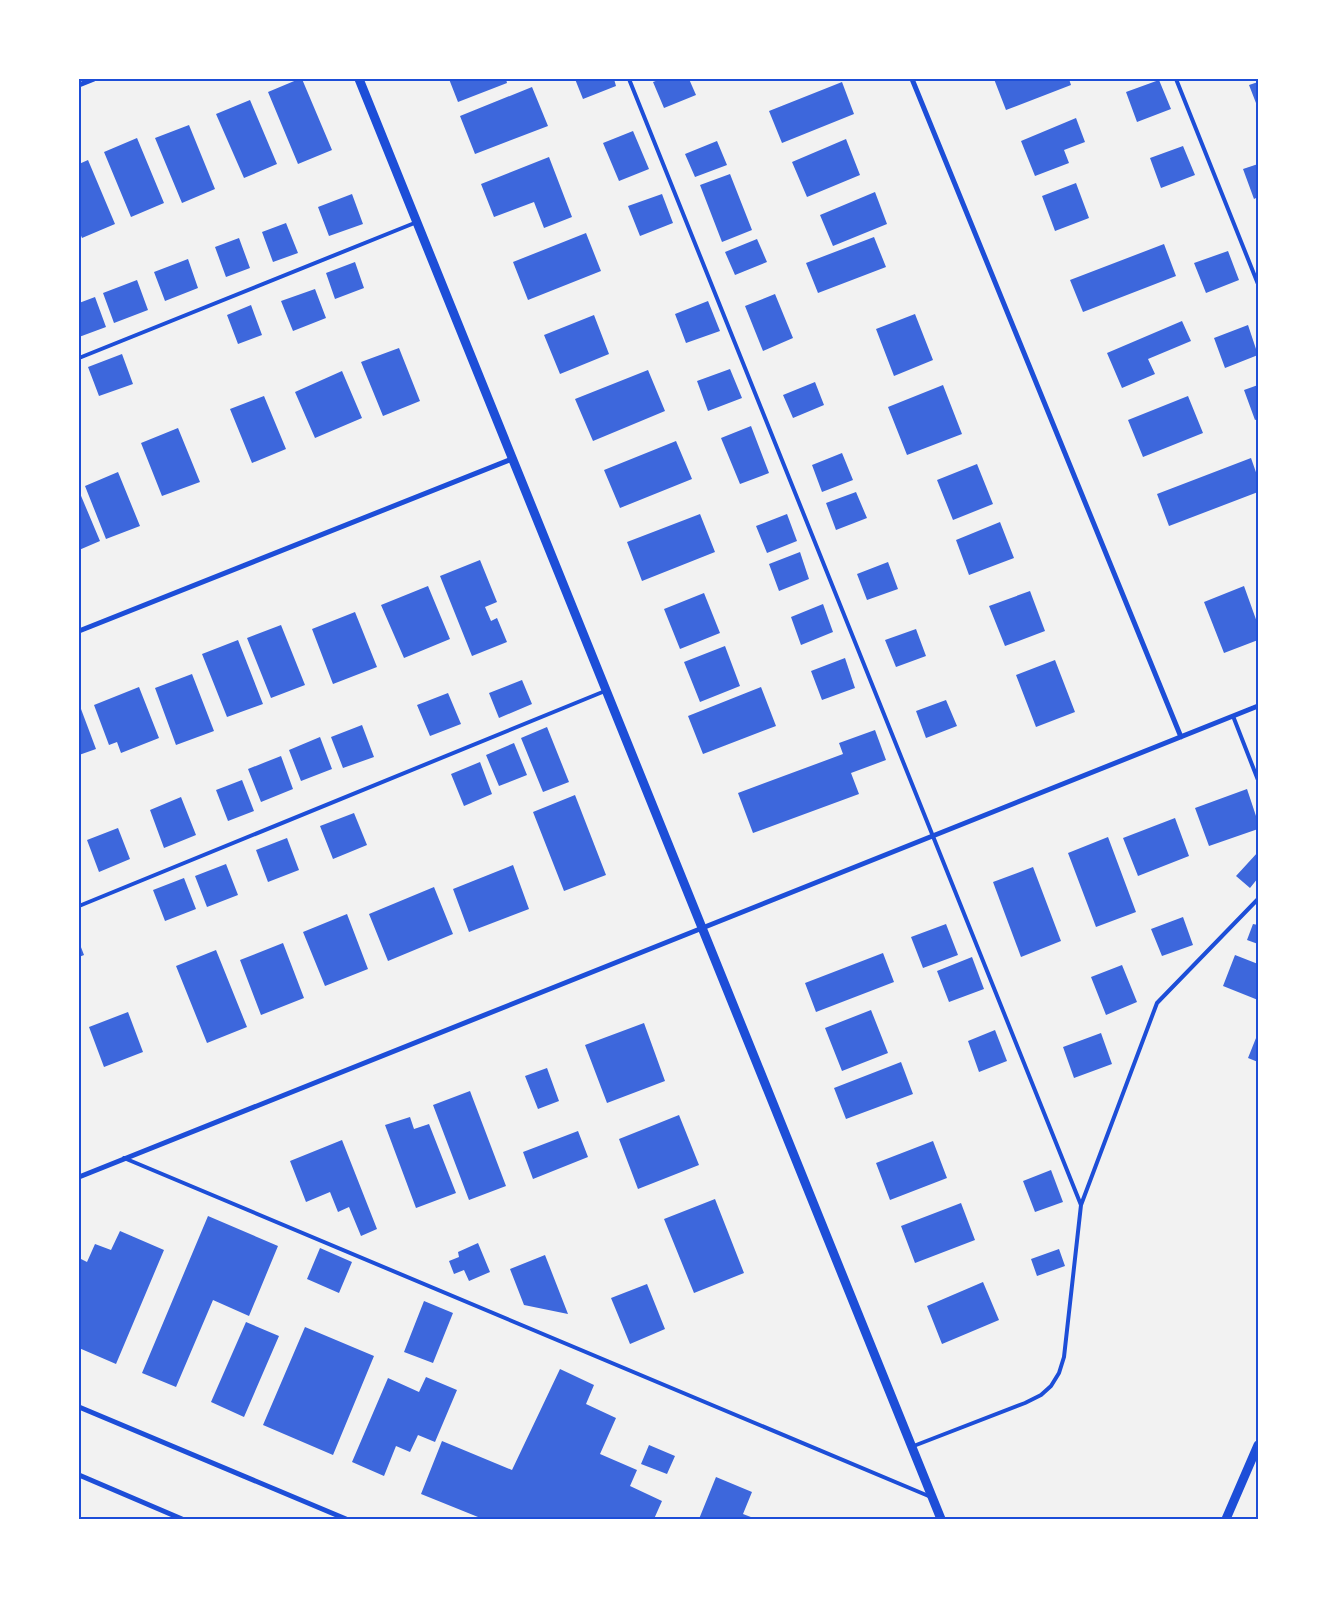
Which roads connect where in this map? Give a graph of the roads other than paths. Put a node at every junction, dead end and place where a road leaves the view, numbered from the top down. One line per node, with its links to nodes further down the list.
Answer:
1 (94, 79): 6 (street)
2 (359, 79): 7 (street)
3 (629, 79): 17 (lane)
4 (912, 79): 15 (street)
5 (1176, 79): 8 (lane)
6 (79, 85)
7 (417, 222): 9 (lane); 10 (street)
8 (1258, 284)
9 (79, 358)
10 (512, 459): 11 (street); 12 (street)
11 (79, 631)
12 (605, 691): 19 (lane); 20 (street)
13 (1258, 706): 14 (street)
14 (1233, 716): 15 (street); 16 (lane)
15 (1181, 737): 17 (street)
16 (1258, 780)
17 (932, 836): 20 (street); 23 (lane)
18 (1258, 899): 23 (lane)
19 (79, 906)
20 (701, 928): 21 (street); 26 (street)
21 (124, 1158): 22 (street); 28 (lane)
22 (79, 1177)
23 (1081, 1205): 26 (lane)
24 (79, 1408): 30 (street)
25 (1258, 1445): 32 (street)
26 (911, 1447): 28 (street)
27 (79, 1475): 29 (street)
28 (931, 1497): 31 (street)
29 (182, 1519)
30 (346, 1519)
31 (940, 1519)
32 (1226, 1519)

